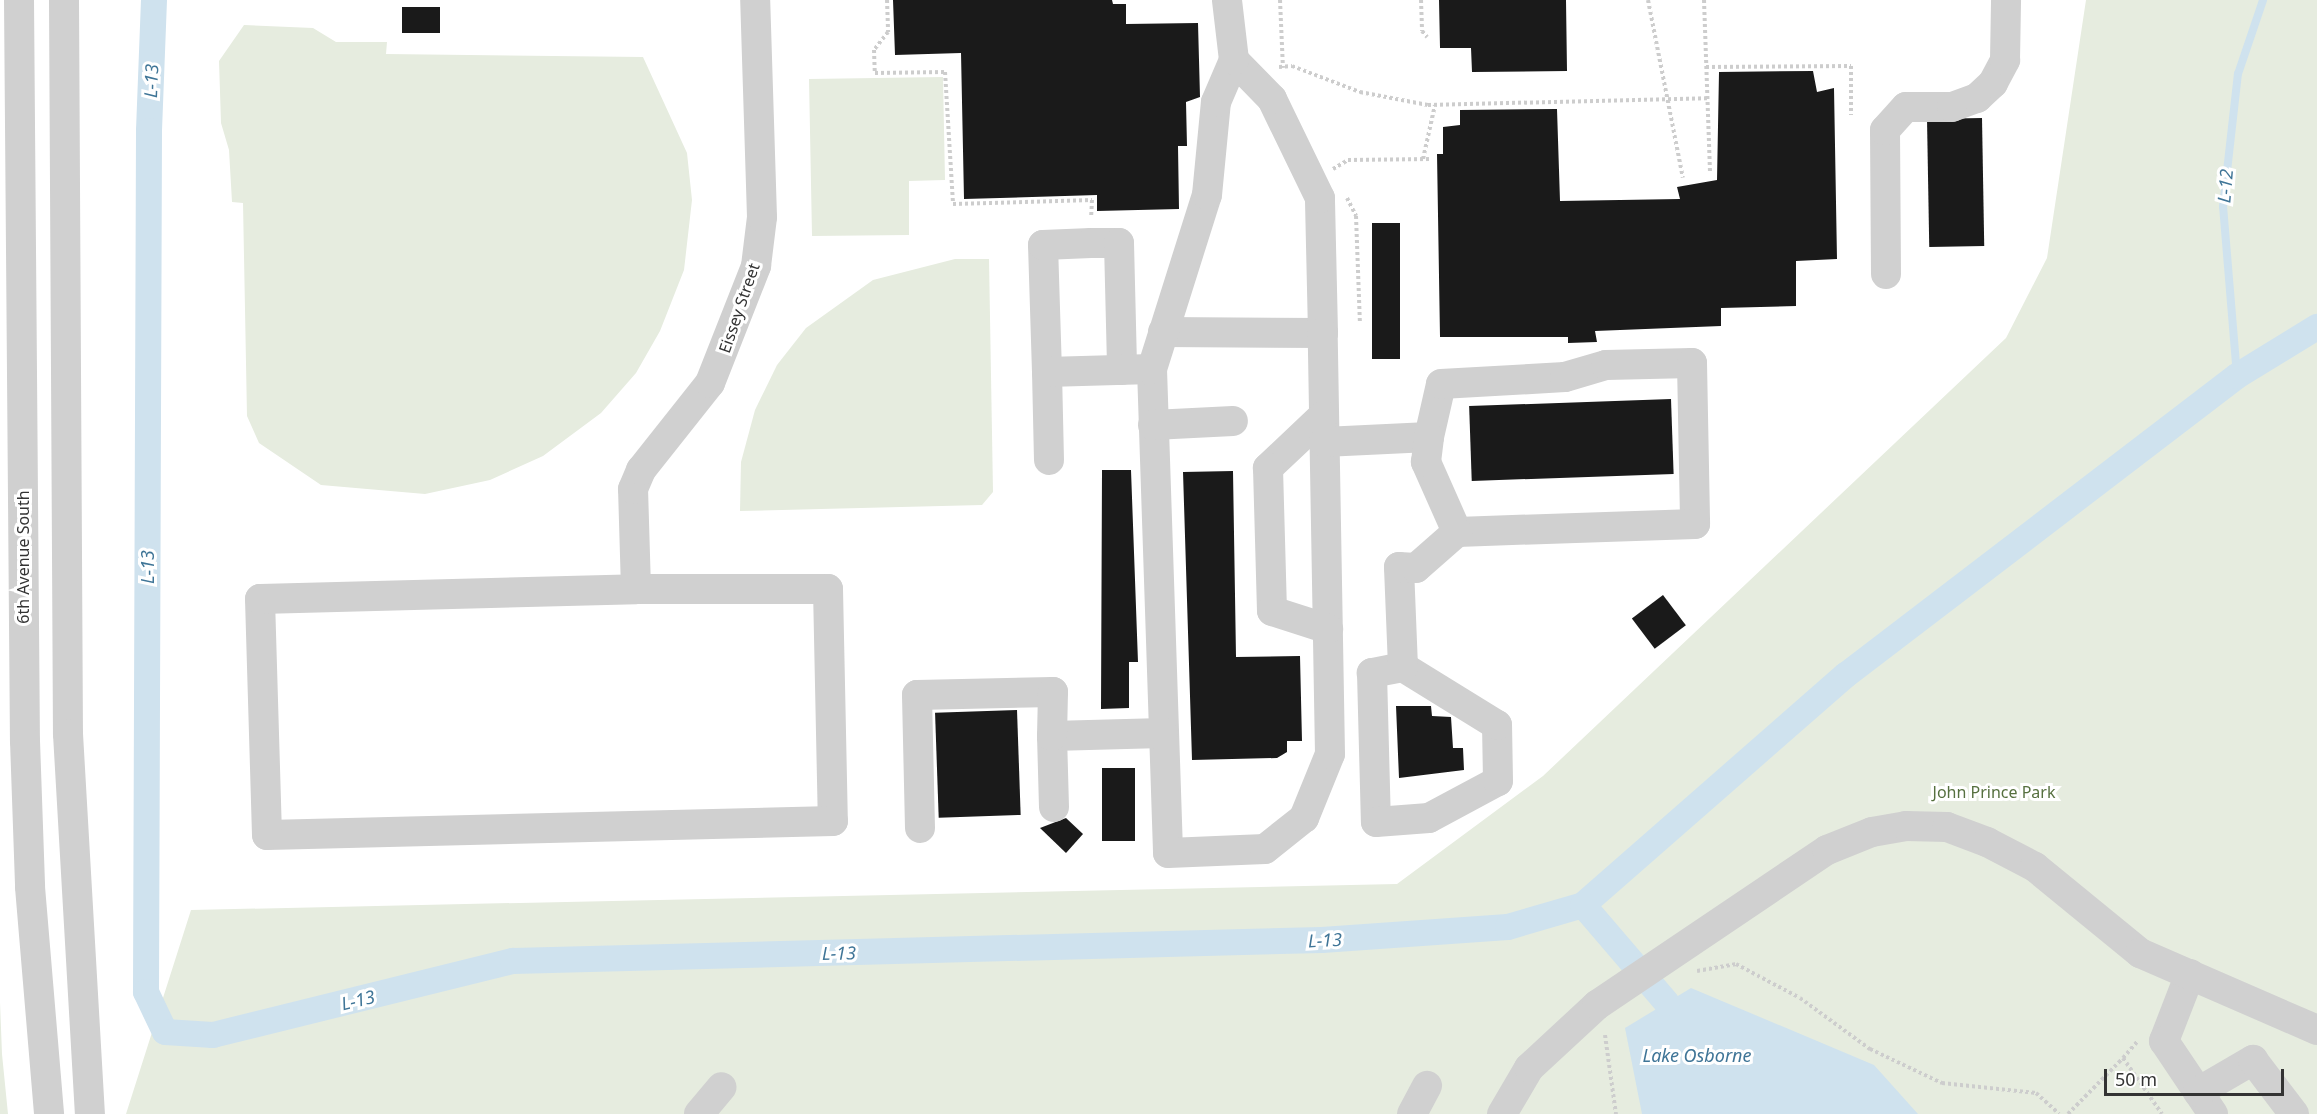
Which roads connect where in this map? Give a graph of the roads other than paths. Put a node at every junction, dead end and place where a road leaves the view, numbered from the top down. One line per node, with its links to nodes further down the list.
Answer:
1 (19, 0): 31 (street, 6th Avenue South)
2 (64, 0): 32 (street)
3 (755, 0): 19 (street, Eissey Street)
4 (1227, 0): 6 (street)
5 (2006, 0): 7 (street)
6 (1239, 65): 8 (street); 9 (street)
7 (1886, 274)
8 (1163, 332): 9 (street); 10 (street)
9 (1323, 333): 15 (street)
10 (1152, 369): 11 (street); 14 (street)
11 (1122, 370): 12 (street); 12 (street)
12 (1047, 372): 17 (street)
13 (1233, 421): 14 (street)
14 (1153, 425): 22 (street)
15 (1324, 429): 16 (street); 20 (street); 20 (street)
16 (1429, 437): 18 (street); 18 (street)
17 (1049, 460)
18 (1457, 532): 21 (street)
19 (636, 589): 19 (street)
20 (1328, 629): 22 (street)
21 (1403, 667): 21 (street)
22 (1163, 733): 23 (street)
23 (1052, 736): 24 (street); 25 (street)
24 (1054, 807)
25 (920, 828)
26 (2190, 974): 27 (street); 30 (street); 35 (street)
27 (2317, 1030)
28 (1427, 1086): 34 (street)
29 (722, 1087): 33 (street)
30 (2206, 1103): 36 (street)
31 (49, 1114)
32 (90, 1114)
33 (699, 1114)
34 (1412, 1114)
35 (1502, 1114)
36 (2294, 1114)

